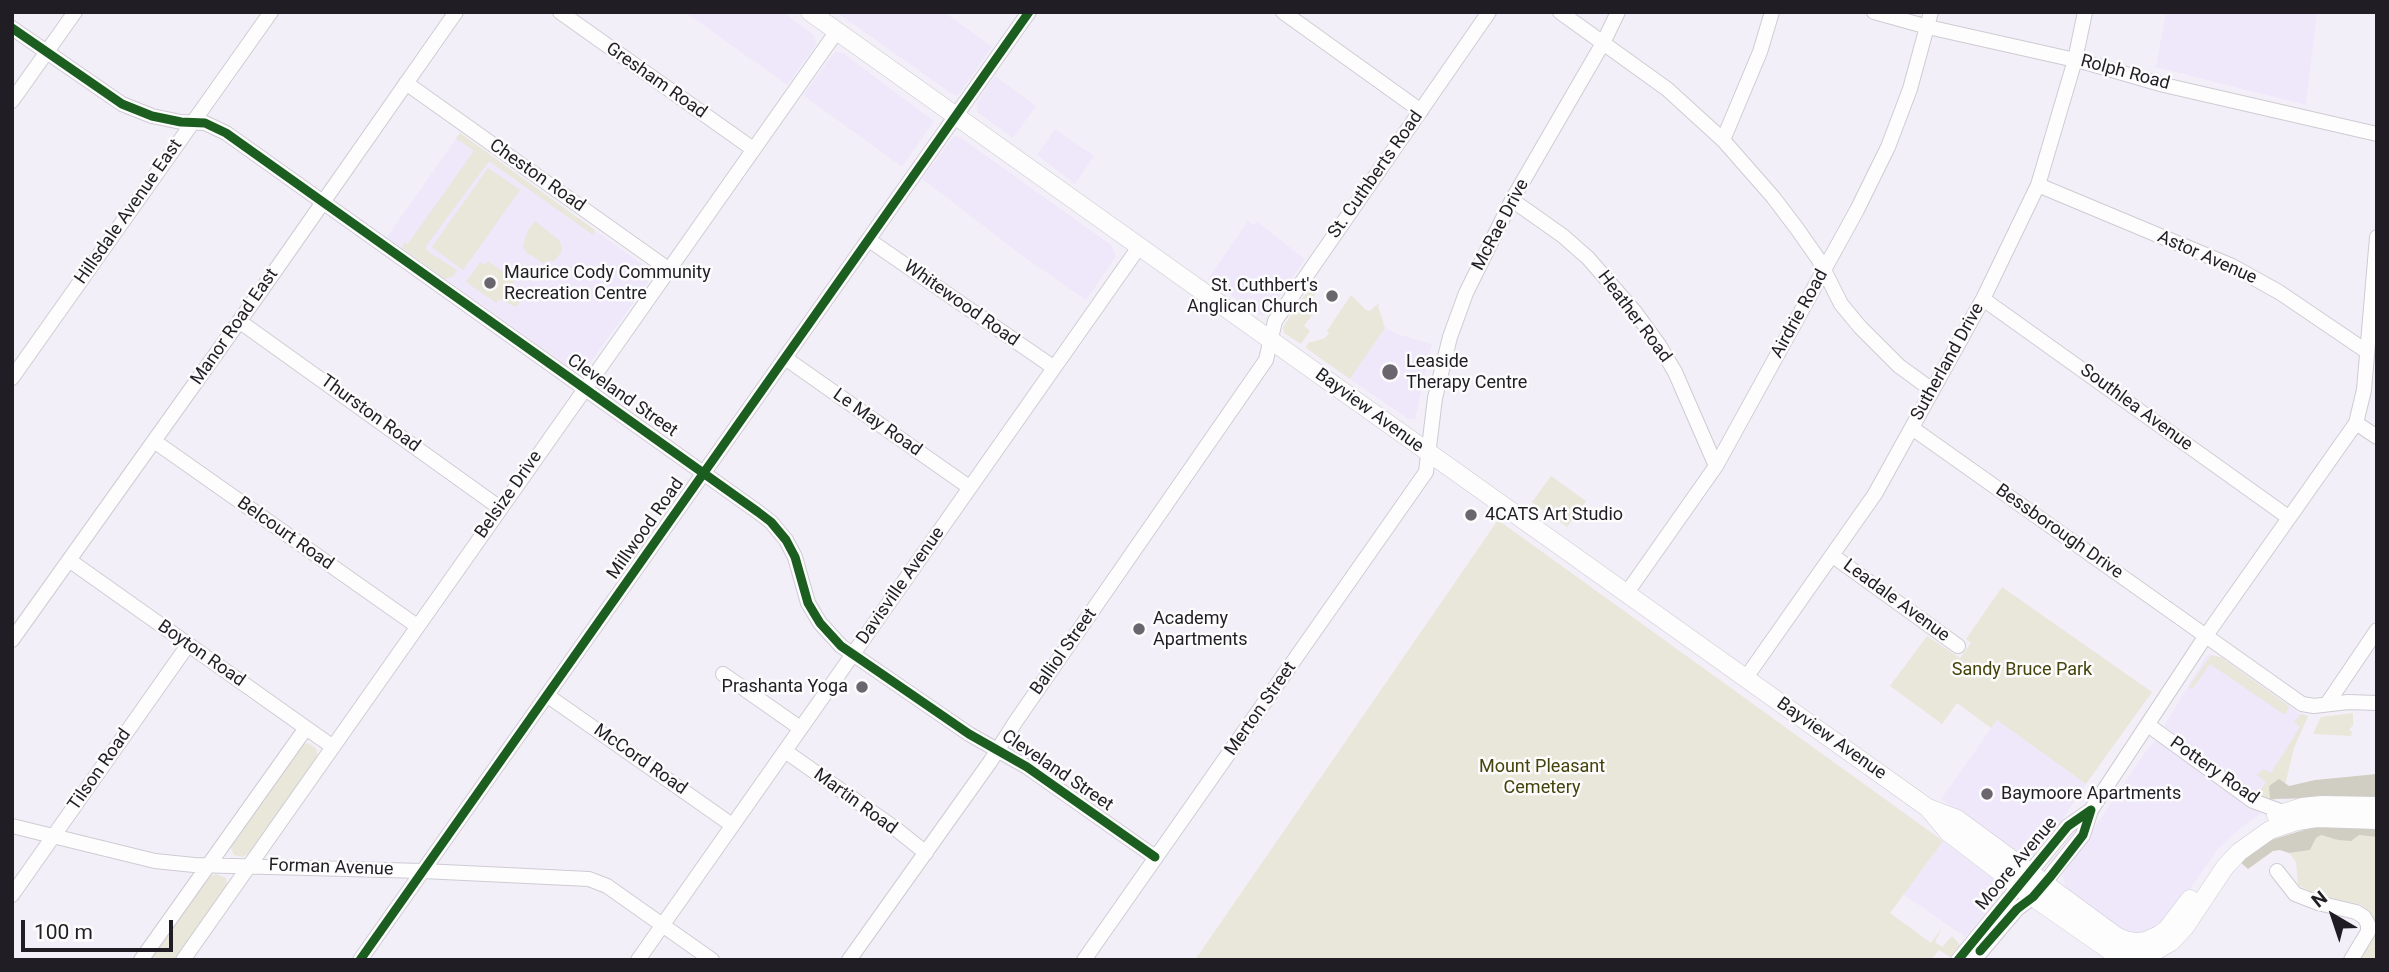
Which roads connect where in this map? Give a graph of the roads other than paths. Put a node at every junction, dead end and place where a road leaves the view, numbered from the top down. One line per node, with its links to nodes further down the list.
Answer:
1 (75, 12): 18 (street)
2 (271, 12): 24 (street, Hillsdale Avenue East)
3 (456, 12): 20 (street, Manor Road East)
4 (559, 12): 27 (street, Gresham Road)
5 (810, 12): 16 (main road, Bayview Avenue)
6 (1029, 12): 23 (street, Millwood Road)
7 (1283, 12): 22 (street)
8 (1489, 12): 22 (street, St. Cuthberts Road)
9 (1560, 12): 17 (street)
10 (1618, 12): 17 (street, McRae Drive)
11 (1772, 12): 26 (street)
12 (1874, 12): 14 (street, Rolph Road)
13 (2085, 12): 19 (street, Sutherland Drive)
14 (1929, 20): 19 (street, Rolph Road); 35 (street, Airdrie Road)
15 (12, 28): 18 (street, Cleveland Street)
16 (837, 31): 23 (main road, Bayview Avenue); 27 (street, Belsize Drive)
17 (1603, 43): 26 (street); 29 (street, McRae Drive)
18 (46, 52): 21 (street); 24 (street, Cleveland Street)
19 (2076, 60): 25 (street, Rolph Road); 28 (street, Sutherland Drive)
20 (406, 83): 30 (street, Manor Road East); 34 (street, Cheston Road)
21 (12, 101)
22 (1421, 111): 38 (street, St. Cuthberts Road)
23 (956, 117): 32 (street, Millwood Road); 33 (main road, Bayview Avenue)
24 (193, 122): 30 (street, Cleveland Street); 42 (street, Hillsdale Avenue East)
25 (2377, 134)
26 (1723, 139): 35 (street)
27 (753, 149): 34 (street, Belsize Drive)
28 (2038, 186): 36 (street, Sutherland Drive); 39 (street, Astor Avenue)
29 (1512, 200): 49 (street, McRae Drive); 50 (street, Heather Road)
30 (322, 202): 37 (street, Manor Road East); 43 (street, Cleveland Street)
31 (2377, 237): 39 (street)
32 (869, 240): 40 (street, Millwood Road); 41 (street, Whitewood Road)
33 (1139, 247): 38 (main road, Bayview Avenue); 41 (street, Davisville Avenue)
34 (668, 269): 43 (street, Belsize Drive)
35 (1824, 271): 44 (street); 50 (street, Airdrie Road)
36 (1983, 299): 44 (street, Sutherland Drive); 54 (street, Southlea Avenue)
37 (239, 321): 48 (street, Manor Road East); 53 (street, Thurston Road)
38 (1271, 341): 49 (main road, Bayview Avenue); 74 (street, Balliol Street)
39 (2366, 351): 45 (street)
40 (785, 358): 51 (street, Millwood Road); 52 (street, Le May Road)
41 (1053, 368): 52 (street, Davisville Avenue)
42 (12, 378)
43 (584, 389): 51 (street, Cleveland Street); 53 (street, Belsize Drive)
44 (1932, 390): 46 (street, Sutherland Drive)
45 (2356, 423): 47 (street); 54 (street, Moore Avenue)
46 (1912, 428): 55 (street, Sutherland Drive); 60 (street, Bessborough Drive)
47 (2377, 437)
48 (154, 441): 56 (street, Manor Road East); 58 (street, Belcourt Road)
49 (1429, 454): 57 (main road, Bayview Avenue); 83 (street, Merton Street)
50 (1716, 466): 57 (street, Airdrie Road)
51 (705, 474): 64 (street, Cleveland Street); 67 (street, Millwood Road)
52 (969, 487): 64 (street, Davisville Avenue)
53 (500, 509): 58 (street, Belsize Drive)
54 (2288, 517): 60 (street, Moore Avenue)
55 (1833, 556): 63 (street, Leadale Avenue); 66 (street, Sutherland Drive)
56 (69, 560): 61 (street, Manor Road East); 62 (street, Boyton Road)
57 (1626, 594): 66 (main road, Bayview Avenue)
58 (417, 626): 73 (street, Belsize Drive)
59 (2377, 630): 69 (street)
60 (2205, 637): 69 (street, Bessborough Drive); 70 (street, Moore Avenue)
61 (12, 640)
62 (188, 645): 71 (street, Boyton Road); 81 (street, Tilson Road)
63 (1958, 646)
64 (853, 655): 72 (street, Davisville Avenue); 74 (street, Cleveland Street)
65 (723, 674): 72 (street)
66 (1745, 679): 88 (main road, Bayview Avenue)
67 (548, 696): 79 (street, McCord Road); 86 (street, Millwood Road)
68 (2377, 703): 69 (street, Bessborough Drive)
69 (2328, 704)
70 (2148, 725): 77 (street, Pottery Road); 88 (street, Moore Avenue)
71 (306, 728): 73 (street, Boyton Road); 84 (street)
72 (800, 728): 75 (street, Davisville Avenue)
73 (333, 747): 85 (street, Belsize Drive)
74 (998, 750): 82 (street, Balliol Street); 83 (street, Cleveland Street)
75 (785, 751): 79 (street, Davisville Avenue); 82 (street, Martin Road)
76 (2377, 806): 77 (main road)
77 (2283, 812): 92 (main road)
78 (2377, 820): 92 (main road)
79 (732, 825): 90 (street, Davisville Avenue)
80 (12, 826): 81 (street, Forman Avenue)
81 (53, 837): 84 (street, Forman Avenue); 89 (street, Tilson Road)
82 (926, 853): 99 (street, Balliol Street)
83 (1155, 857): 100 (street, Merton Street)
84 (209, 865): 85 (street, Forman Avenue); 94 (street)
85 (250, 866): 86 (street, Forman Avenue); 95 (street, Belsize Drive)
86 (422, 871): 90 (street, Forman Avenue); 96 (street, Millwood Road)
87 (2277, 871): 101 (street)
88 (2031, 885): 91 (main road, Bayview Avenue); 93 (street, Moore Avenue)
89 (12, 895)
90 (662, 925): 97 (street, Davisville Avenue); 98 (street, Forman Avenue)
91 (2122, 951): 92 (main road, Bayview Avenue)
92 (2150, 951)
93 (1968, 957)
94 (141, 960)
95 (183, 960)
96 (360, 960)
97 (638, 960)
98 (712, 960)
99 (849, 960)
100 (1084, 960)
101 (2351, 960)

